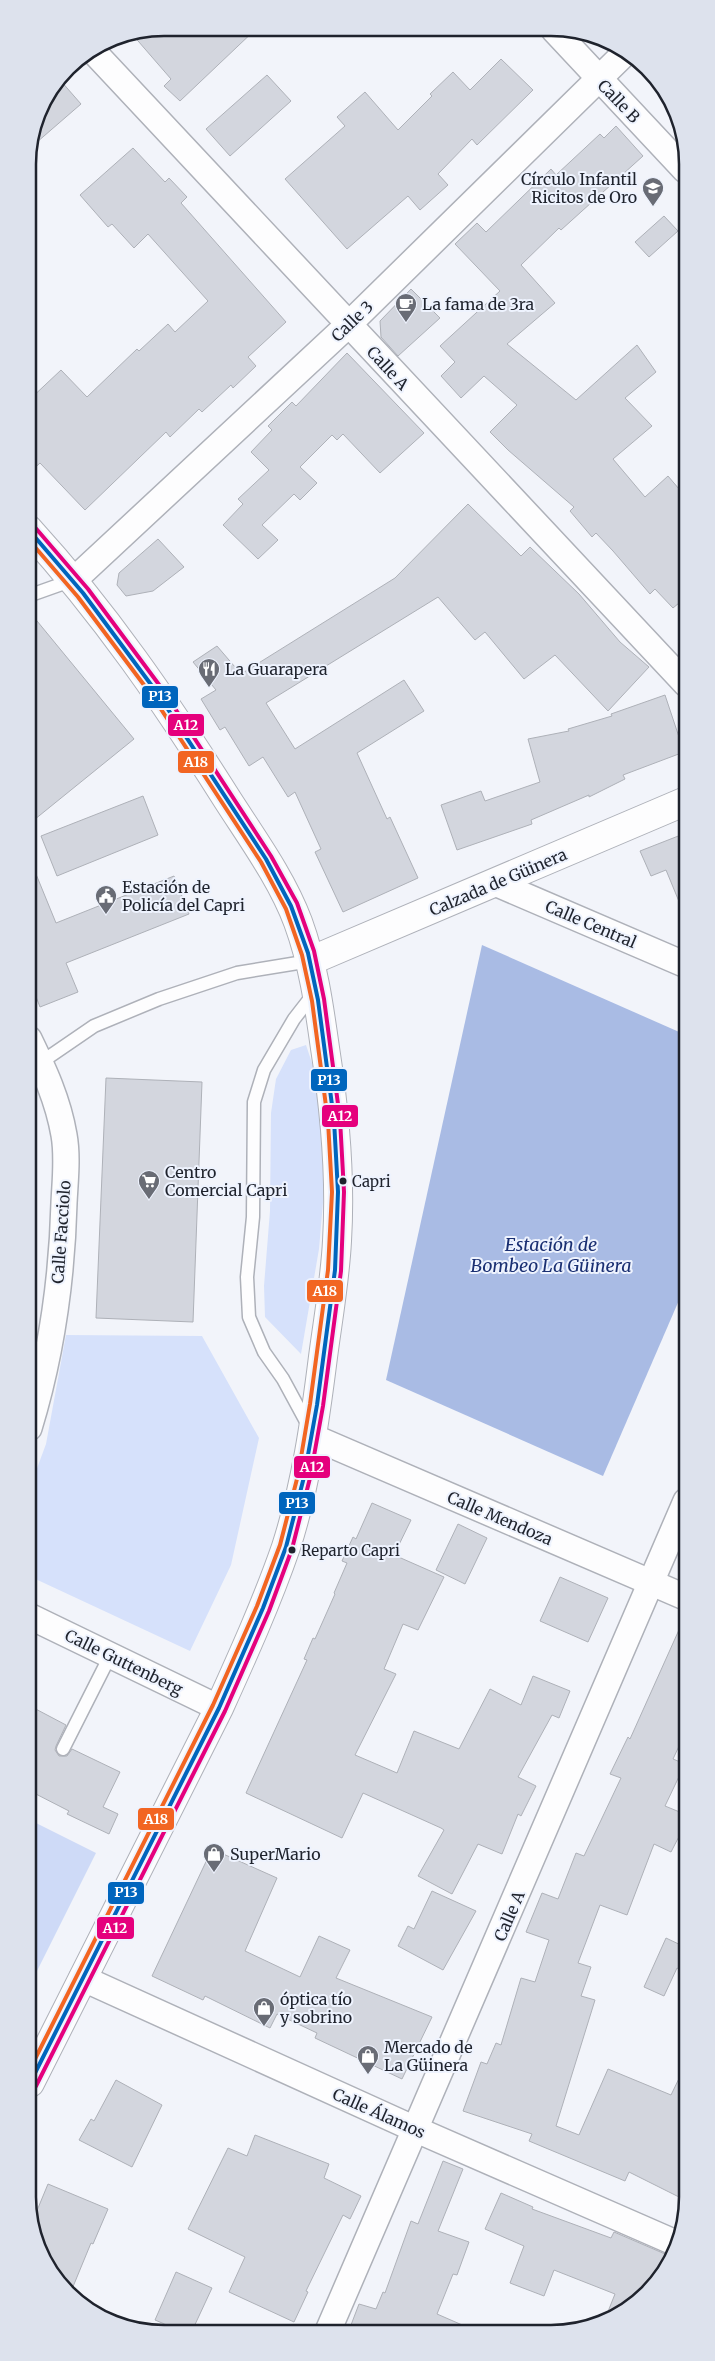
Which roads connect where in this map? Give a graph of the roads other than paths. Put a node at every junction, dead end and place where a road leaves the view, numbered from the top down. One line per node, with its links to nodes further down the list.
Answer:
1 (560, 37): 4 (street, Calle B)
2 (97, 55): 6 (street, Calle A)
3 (621, 58): 4 (street, Calle 3)
4 (599, 80): 5 (street, Calle B); 6 (street, Calle 3)
5 (679, 164)
6 (348, 325): 8 (street, Calle 3); 10 (street, Calle A)
7 (37, 539): 8 (main road)
8 (74, 580): 9 (lane); 13 (main road)
9 (37, 593)
10 (679, 676)
11 (679, 804): 12 (main road, Calzada de Güinera)
12 (496, 883): 13 (main road, Calzada de Güinera); 14 (street, Calle Central)
13 (310, 961): 15 (main road); 16 (lane)
14 (679, 962)
15 (317, 990): 19 (main road); 19 (lane)
16 (37, 1064)
17 (37, 1069): 18 (street, Calle Facciolo)
18 (36, 1405)
19 (313, 1437): 21 (street, Calle Mendoza); 25 (main road)
20 (678, 1519): 21 (street, Calle A)
21 (652, 1583): 22 (street, Calle Mendoza); 29 (street, Calle A)
22 (678, 1595)
23 (36, 1620): 24 (street, Calle Guttenberg)
24 (110, 1656): 25 (street, Calle Guttenberg); 26 (lane)
25 (219, 1708): 27 (main road)
26 (63, 1749)
27 (82, 1978): 28 (main road); 29 (street, Calle Álamos)
28 (36, 2071)
29 (417, 2130): 30 (street, Calle Álamos); 31 (street, Calle A)
30 (670, 2241)
31 (331, 2325)

